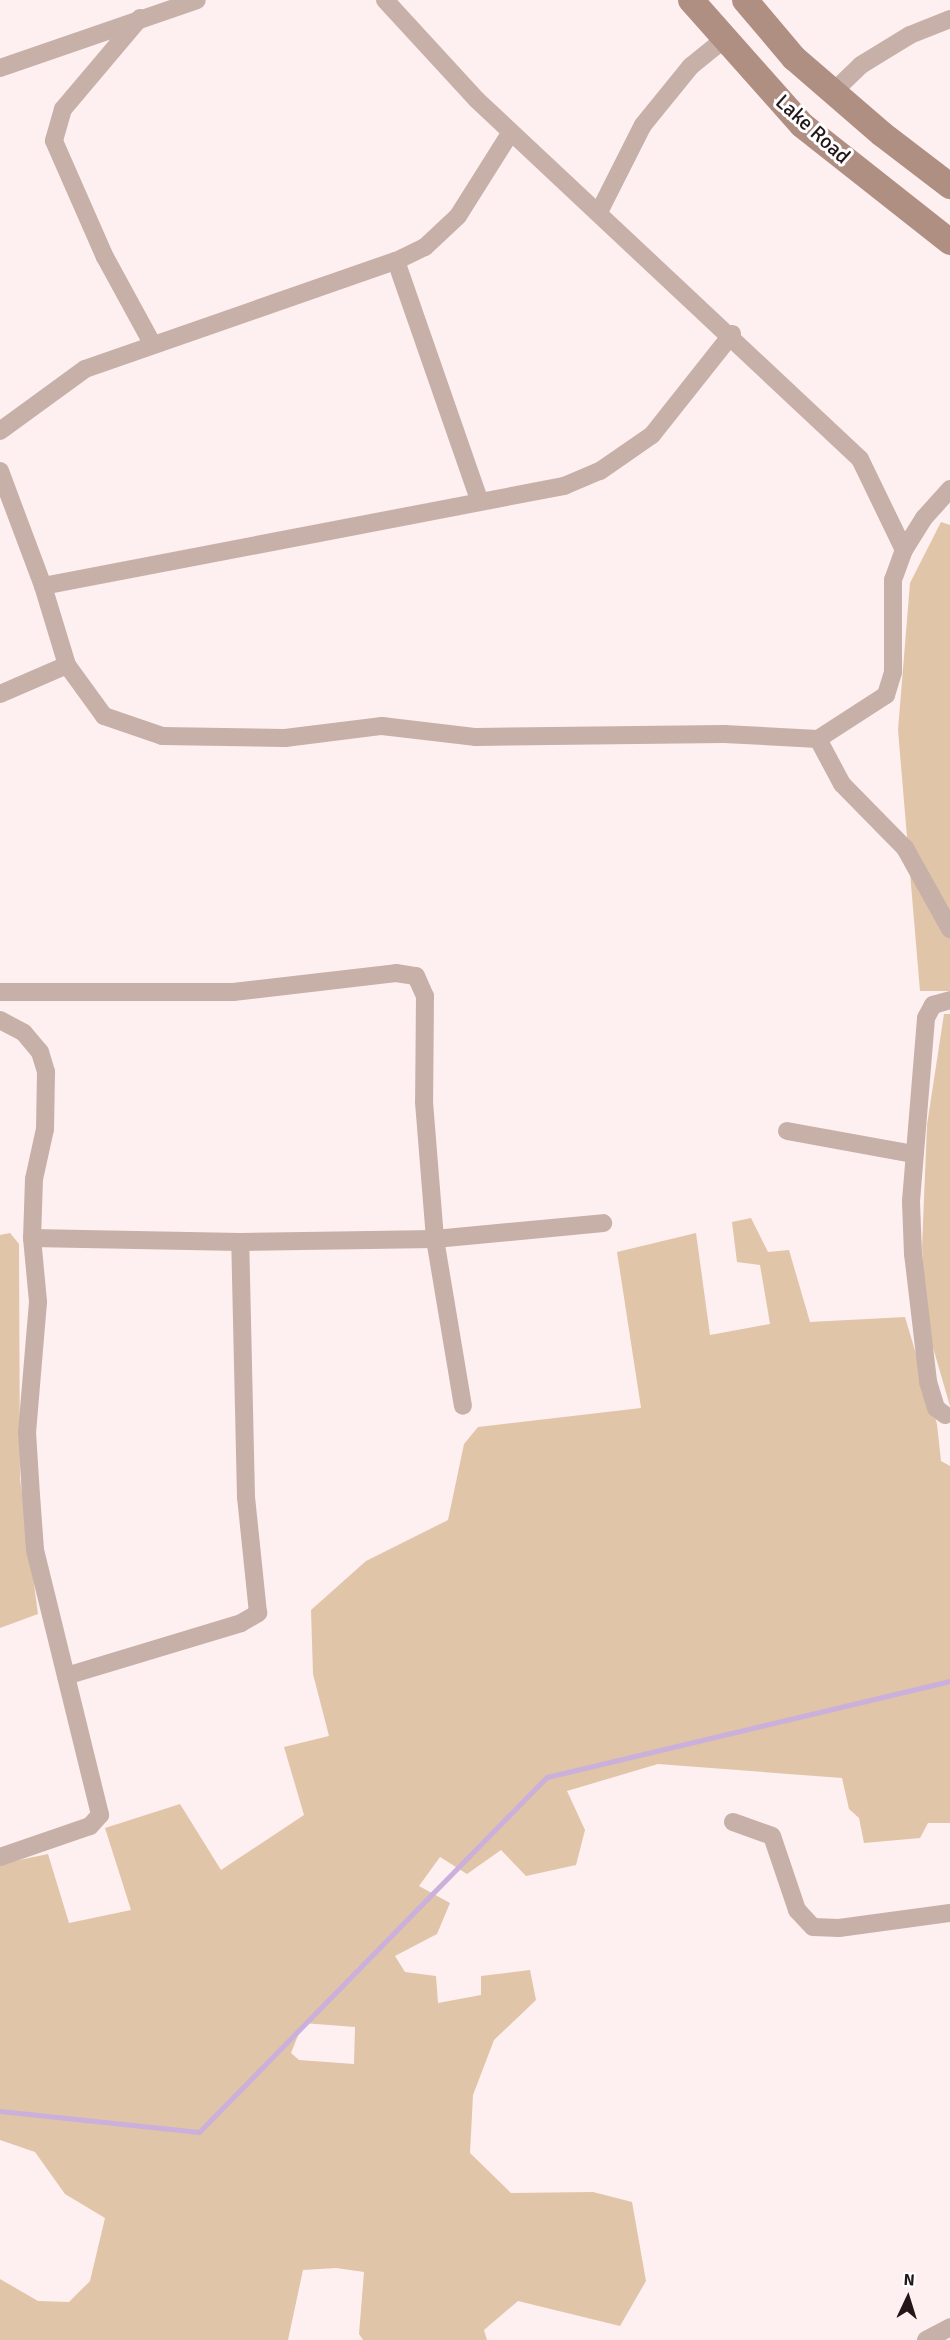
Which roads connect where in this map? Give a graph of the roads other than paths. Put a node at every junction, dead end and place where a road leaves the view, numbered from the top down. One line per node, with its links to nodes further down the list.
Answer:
1 (198, 0): 5 (street)
2 (385, 0): 10 (street)
3 (691, 0): 7 (main road, Lake Road)
4 (745, 0): 9 (main road, Lake Road)
5 (140, 18): 8 (street); 16 (street)
6 (950, 19): 9 (street)
7 (723, 40): 12 (street); 13 (main road, Lake Road)
8 (0, 68)
9 (833, 92): 11 (main road, Lake Road)
10 (511, 132): 12 (street); 14 (street)
11 (950, 186)
12 (599, 212): 15 (street)
13 (950, 242)
14 (396, 261): 16 (street); 20 (street)
15 (732, 334): 20 (street); 21 (street)
16 (153, 345): 17 (street)
17 (0, 431)
18 (0, 471): 22 (street)
19 (950, 489): 21 (street)
20 (479, 500): 22 (street)
21 (904, 550): 25 (street)
22 (43, 586): 23 (street)
23 (67, 665): 24 (street); 25 (street)
24 (0, 694)
25 (818, 739): 26 (street)
26 (950, 929)
27 (0, 992): 34 (street)
28 (950, 1000): 31 (street)
29 (0, 1020): 33 (street)
30 (787, 1131): 31 (street)
31 (914, 1154): 37 (street)
32 (603, 1223): 34 (street)
33 (32, 1238): 35 (street); 38 (street)
34 (435, 1239): 35 (street); 36 (street)
35 (240, 1242): 38 (street)
36 (463, 1406)
37 (945, 1415)
38 (66, 1676): 40 (street)
39 (733, 1822): 41 (street)
40 (0, 1857)
41 (950, 1913)
42 (950, 2327): 43 (street)
43 (926, 2340)

